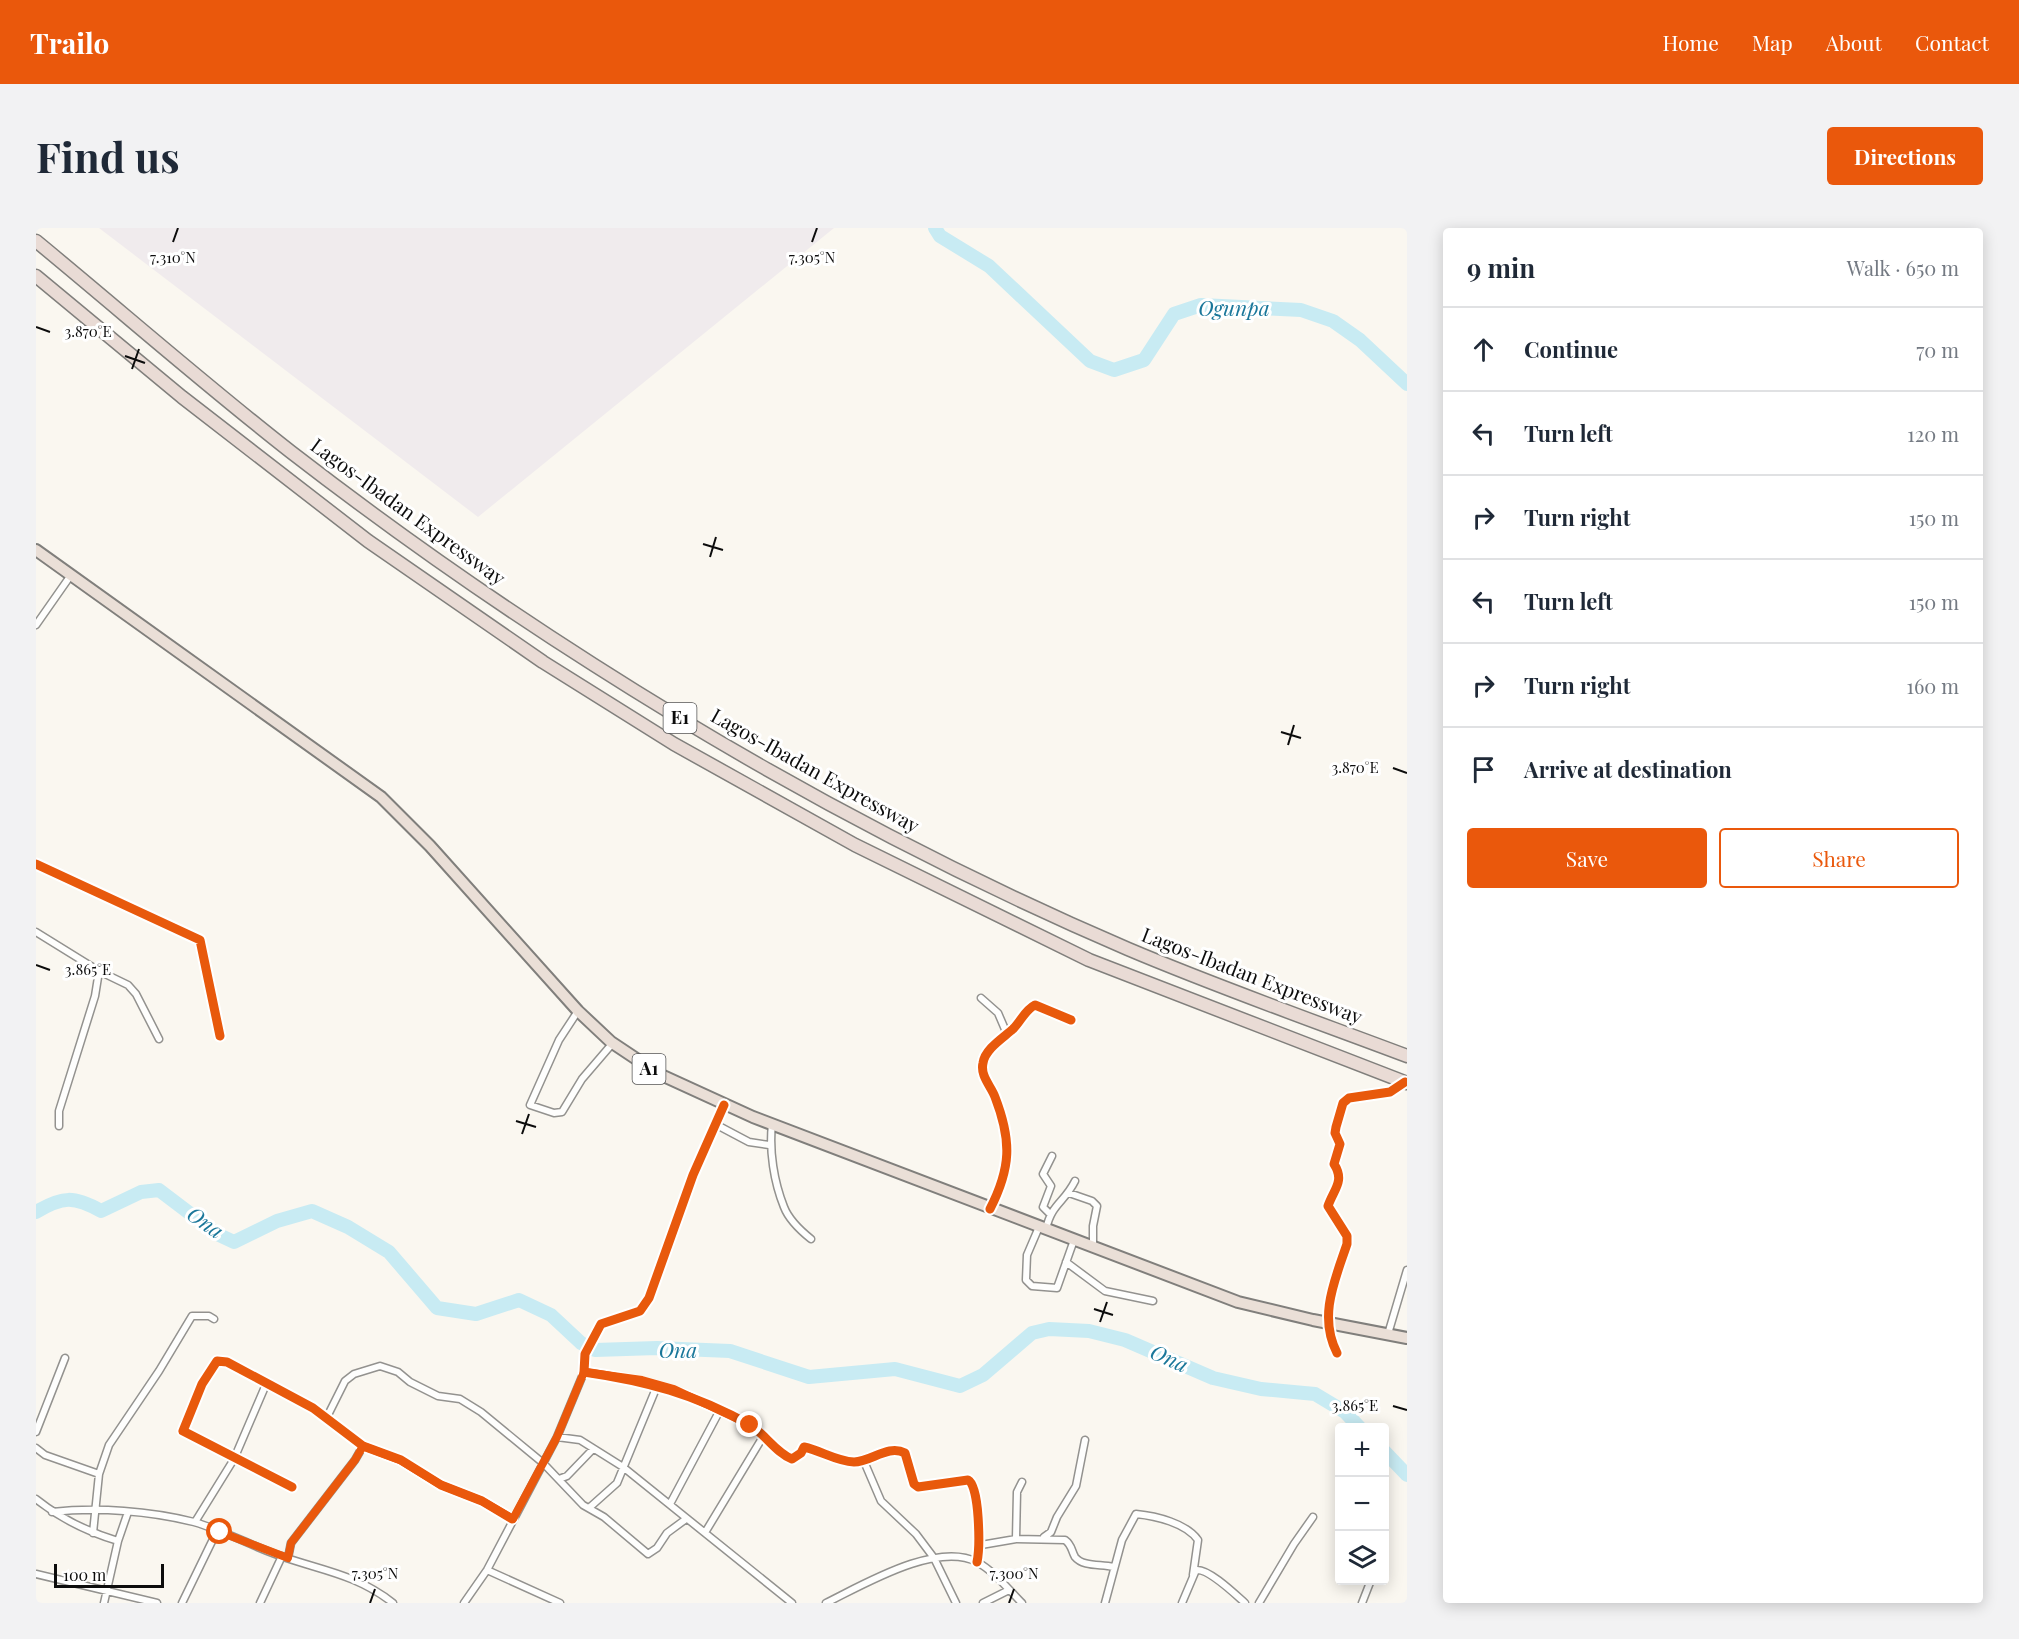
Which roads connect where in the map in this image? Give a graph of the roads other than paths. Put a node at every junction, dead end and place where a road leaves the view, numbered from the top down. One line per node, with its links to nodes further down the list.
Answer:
1 (36, 241): 16 (highway, Lagos-Ibadan Expressway / E1)
2 (36, 276): 17 (highway, E1)
3 (36, 550): 4 (highway, A1)
4 (72, 574): 5 (street); 10 (highway, A1)
5 (36, 625)
6 (36, 864): 13 (street)
7 (36, 932): 8 (street)
8 (99, 971): 14 (street); 21 (street)
9 (981, 998): 12 (street)
10 (578, 1011): 15 (highway, A1); 15 (street)
11 (1071, 1020): 12 (street)
12 (1007, 1034): 26 (street)
13 (220, 1036)
14 (159, 1039)
15 (612, 1044): 18 (highway, A1)
16 (1407, 1056)
17 (1406, 1082): 36 (street)
18 (724, 1105): 19 (street); 20 (highway, A1)
19 (716, 1124): 22 (street); 41 (street)
20 (772, 1124): 22 (street); 26 (highway, A1)
21 (59, 1126)
22 (769, 1145): 29 (street)
23 (1052, 1156): 27 (street)
24 (1076, 1181): 25 (street)
25 (1069, 1193): 27 (street); 31 (street)
26 (990, 1209): 28 (highway, A1)
27 (1050, 1214): 28 (street)
28 (1042, 1228): 30 (highway, A1); 32 (street)
29 (811, 1239)
30 (1074, 1240): 31 (highway, A1); 32 (street)
31 (1093, 1248): 36 (highway, A1)
32 (1066, 1262): 34 (street)
33 (1407, 1270): 37 (street)
34 (1153, 1300)
35 (214, 1319): 57 (street)
36 (1328, 1323): 37 (highway, A1); 39 (street)
37 (1388, 1334): 38 (highway, A1)
38 (1407, 1338)
39 (1337, 1353)
40 (65, 1358): 46 (street)
41 (584, 1372): 43 (street); 48 (street)
42 (267, 1382): 45 (street); 53 (street); 53 (street)
43 (657, 1386): 44 (street); 56 (street)
44 (720, 1410): 47 (street); 62 (street)
45 (327, 1417): 50 (street); 55 (street)
46 (36, 1432)
47 (764, 1434): 54 (street); 72 (street)
48 (557, 1437): 52 (street); 55 (street)
49 (1085, 1440): 74 (street)
50 (363, 1446): 68 (street); 78 (street)
51 (36, 1448): 57 (street)
52 (593, 1449): 56 (street); 58 (street)
53 (234, 1459): 60 (street); 70 (street)
54 (863, 1459): 77 (street); 79 (street)
55 (543, 1463): 58 (street); 68 (street)
56 (623, 1467): 62 (street); 63 (street)
57 (99, 1474): 64 (street)
58 (559, 1479): 63 (street)
59 (1022, 1482): 75 (street)
60 (292, 1487)
61 (36, 1499): 65 (street)
62 (670, 1504): 69 (street)
63 (589, 1508): 69 (street)
64 (94, 1510): 65 (street); 66 (street); 73 (street)
65 (52, 1512): 73 (street)
66 (128, 1512): 70 (street); 76 (street)
67 (1313, 1517): 103 (street)
68 (513, 1519): 82 (street)
69 (686, 1519): 72 (street)
70 (195, 1522): 71 (street)
71 (217, 1531): 78 (street); 90 (street)
72 (706, 1531): 95 (street)
73 (93, 1533): 76 (street)
74 (1043, 1538): 75 (street); 81 (street)
75 (1016, 1539): 77 (street)
76 (118, 1541): 87 (street)
77 (981, 1545): 80 (street)
78 (285, 1557): 91 (street); 92 (street)
79 (934, 1558): 80 (street); 96 (street); 97 (street)
80 (977, 1562): 86 (street)
81 (1113, 1567): 84 (street); 100 (street)
82 (487, 1570): 93 (street); 94 (street)
83 (36, 1574): 87 (street)
84 (1193, 1575): 101 (street); 102 (street)
85 (1369, 1585): 104 (street)
86 (1009, 1590): 98 (street); 99 (street)
87 (106, 1592): 88 (street); 89 (street)
88 (104, 1603)
89 (157, 1603)
90 (182, 1603)
91 (260, 1603)
92 (393, 1603)
93 (464, 1603)
94 (560, 1603)
95 (792, 1603)
96 (826, 1603)
97 (956, 1603)
98 (983, 1603)
99 (1022, 1603)
100 (1105, 1603)
101 (1182, 1603)
102 (1245, 1603)
103 (1259, 1603)
104 (1362, 1603)

